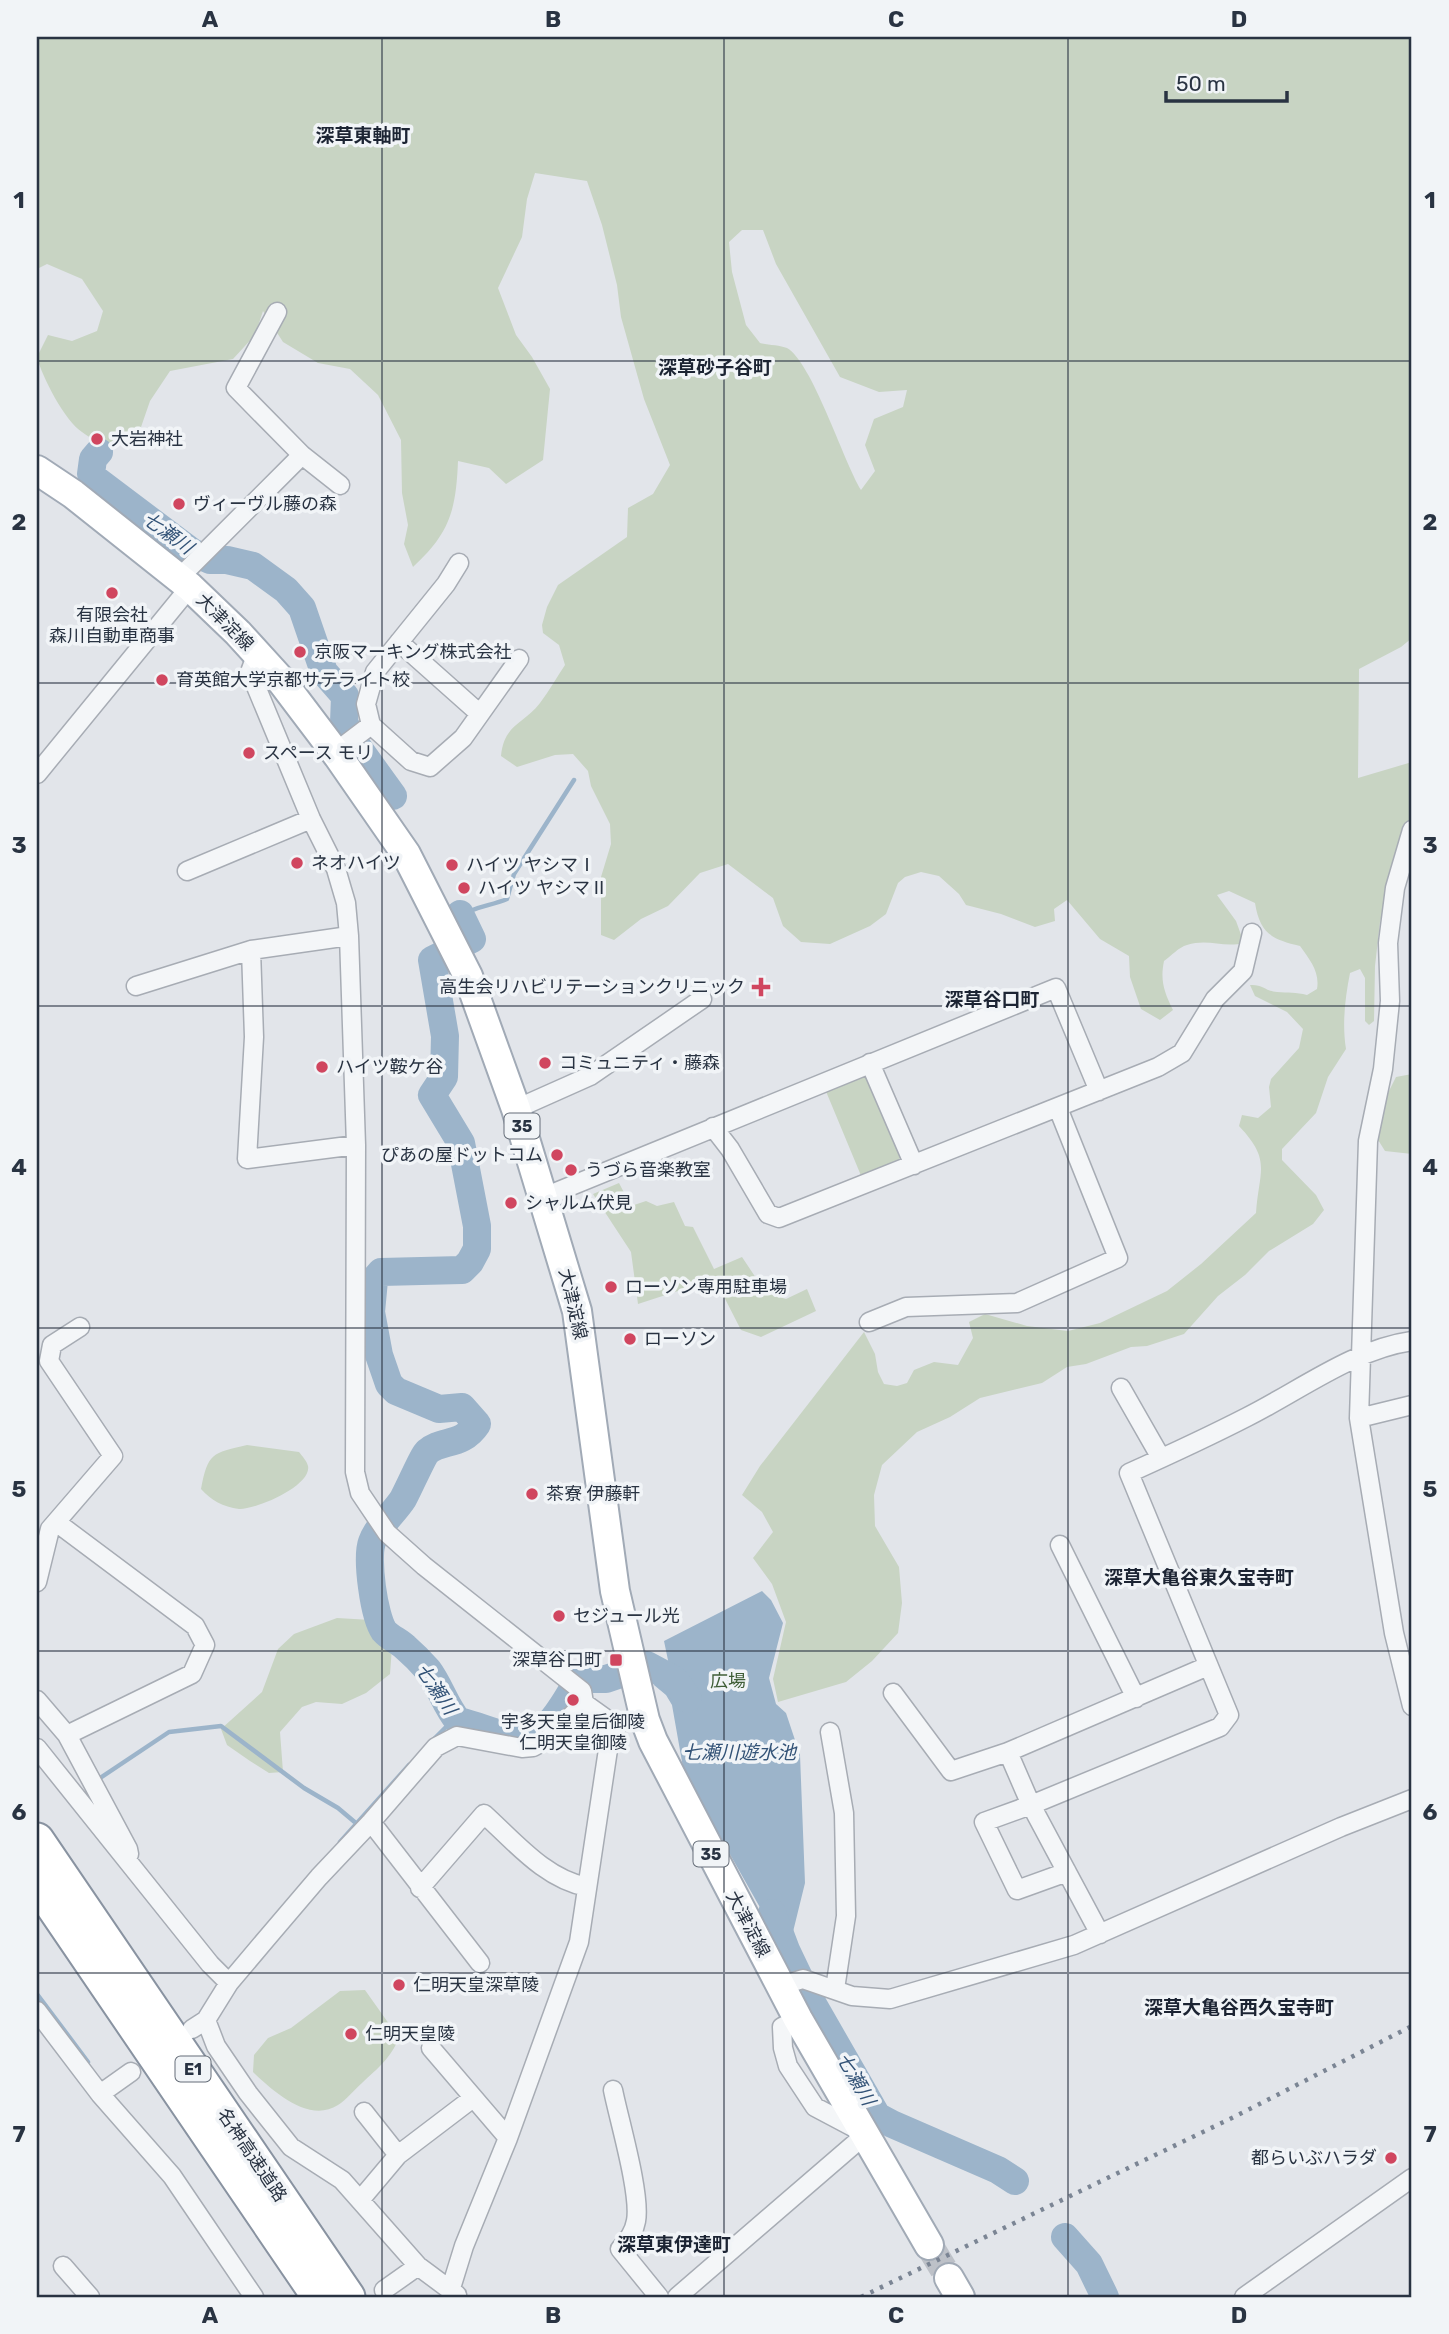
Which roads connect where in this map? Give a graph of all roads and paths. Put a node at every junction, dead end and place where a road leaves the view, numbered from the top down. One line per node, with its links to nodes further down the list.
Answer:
1 (277, 312): 2 (street)
2 (302, 455): 4 (street); 6 (street)
3 (37, 470): 6 (main road, 大津淀線 / 35)
4 (340, 485)
5 (458, 563): 7 (street)
6 (192, 569): 8 (main road, 大津淀線 / 35); 12 (street)
7 (399, 642): 10 (street); 11 (street)
8 (257, 653): 11 (main road, 大津淀線 / 35); 13 (street)
9 (519, 659): 10 (street)
10 (480, 713): 11 (street)
11 (353, 739): 24 (main road, 大津淀線 / 35)
12 (37, 774)
13 (311, 819): 15 (street); 17 (street)
14 (1412, 830): 32 (street)
15 (187, 871)
16 (1252, 933): 22 (street)
17 (349, 936): 18 (street); 26 (street)
18 (251, 950): 19 (street); 26 (street)
19 (136, 986)
20 (702, 999): 24 (street)
21 (870, 1063): 22 (street); 25 (street); 27 (street)
22 (1100, 1091): 23 (street)
23 (1058, 1108): 27 (street); 29 (street)
24 (516, 1109): 28 (main road, 大津淀線 / 35)
25 (713, 1127): 27 (street); 28 (street)
26 (356, 1145): 41 (street)
27 (914, 1165)
28 (544, 1197): 46 (main road, 大津淀線 / 35)
29 (869, 1322)
30 (79, 1327): 37 (street)
31 (1412, 1341): 32 (street)
32 (1363, 1355): 35 (street); 36 (street)
33 (1121, 1388): 36 (street)
34 (1412, 1405): 35 (street)
35 (1359, 1418): 45 (street)
36 (1161, 1458): 40 (street)
37 (56, 1522): 39 (street); 49 (street)
38 (1060, 1545): 43 (street)
39 (37, 1583)
40 (1208, 1666): 43 (street); 53 (street)
41 (578, 1692): 47 (street); 54 (street)
42 (893, 1693): 51 (street)
43 (1136, 1698): 51 (street)
44 (37, 1700): 49 (street)
45 (1412, 1706)
46 (645, 1720): 47 (street); 63 (main road, 大津淀線 / 35)
47 (612, 1723): 59 (street)
48 (830, 1731): 65 (street)
49 (67, 1735): 56 (street)
50 (37, 1748): 56 (street)
51 (1008, 1752): 53 (street)
52 (1412, 1799): 61 (street)
53 (1031, 1805): 57 (street); 57 (street)
54 (371, 1822): 60 (street); 64 (street)
55 (37, 1840): 86 (highway, 名神高速道路 / E1)
56 (130, 1865): 64 (street)
57 (1067, 1872): 61 (street)
58 (37, 1884): 85 (highway, 名神高速道路 / E1)
59 (587, 1887): 60 (street); 74 (street)
60 (420, 1888): 62 (street)
61 (1100, 1934): 65 (street)
62 (480, 1963)
63 (792, 1982): 65 (street); 73 (main road, 大津淀線 / 35)
64 (229, 1983): 77 (street)
65 (835, 1989)
66 (37, 2011): 70 (street)
67 (431, 2048): 71 (street)
68 (131, 2072): 70 (street)
69 (612, 2090): 87 (street)
70 (100, 2094): 84 (street)
71 (473, 2098): 74 (street); 75 (street)
72 (364, 2112): 75 (street)
73 (866, 2134): 78 (main road, 大津淀線 / 35); 88 (street)
74 (508, 2138): 82 (street)
75 (398, 2155): 77 (street)
76 (1412, 2178): 89 (street)
77 (361, 2199): 80 (street)
78 (929, 2245)
79 (63, 2266): 83 (street)
80 (418, 2266): 81 (street); 82 (street)
81 (384, 2290)
82 (455, 2293)
83 (90, 2297)
84 (254, 2297)
85 (319, 2297)
86 (348, 2297)
87 (659, 2297)
88 (677, 2297)
89 (1244, 2297)

